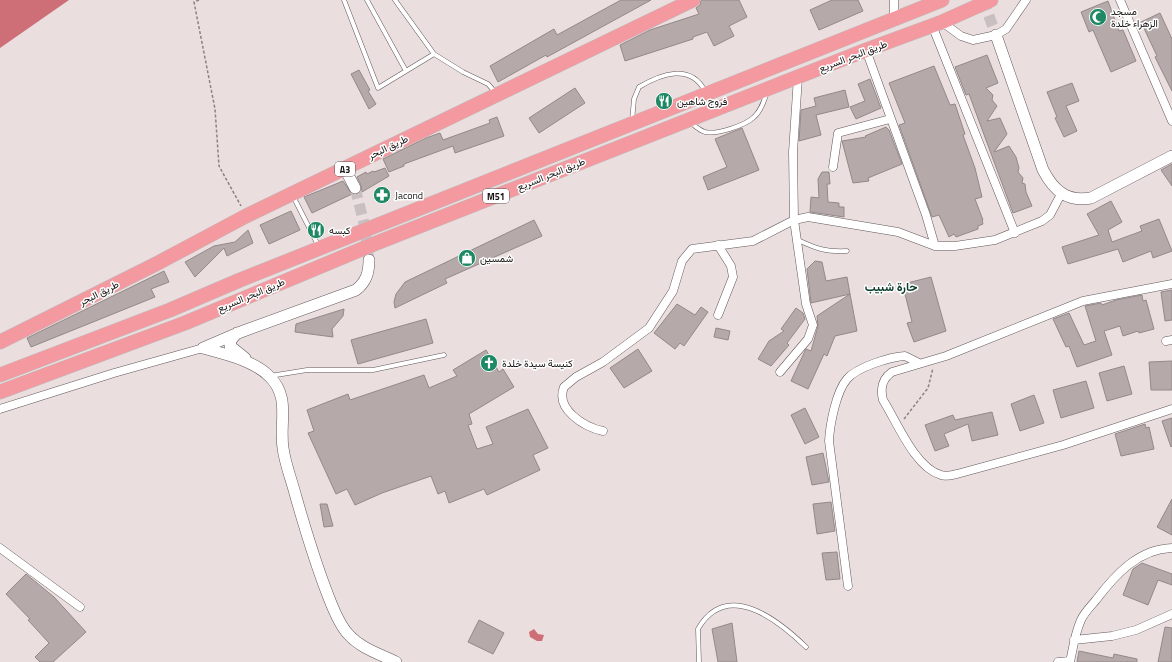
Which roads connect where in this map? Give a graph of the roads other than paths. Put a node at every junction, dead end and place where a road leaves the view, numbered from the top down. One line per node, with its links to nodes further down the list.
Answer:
1 (344, 0): 15 (lane)
2 (366, 0): 15 (lane)
3 (396, 0): 14 (lane)
4 (693, 0): 18 (highway, طريق البحر / A3)
5 (894, 0): 10 (street)
6 (942, 0): 10 (highway, طريق البحر السريع / M51)
7 (991, 0): 11 (highway, طريق البحر السريع / M51)
8 (1026, 0): 12 (street)
9 (1120, 0): 22 (street)
10 (894, 20): 19 (highway, طريق البحر السريع / M51)
11 (937, 24): 12 (street); 13 (highway, طريق البحر السريع / M51); 31 (street)
12 (996, 35): 28 (street)
13 (866, 50): 16 (highway, طريق البحر السريع / M51); 20 (street)
14 (434, 54): 15 (lane); 18 (lane)
15 (406, 71)
16 (798, 77): 17 (highway, طريق البحر السريع / M51); 30 (street)
17 (768, 89): 21 (highway, طريق البحر السريع / M51); 21 (lane)
18 (498, 95): 26 (highway, طريق البحر / A3)
19 (707, 95): 23 (highway, طريق البحر السريع / M51); 23 (lane)
20 (890, 119): 25 (street); 34 (street)
21 (688, 120): 49 (highway, طريق البحر السريع / M51)
22 (1172, 121)
23 (631, 124): 35 (highway, طريق البحر السريع / M51)
24 (1172, 156): 28 (street)
25 (833, 167)
26 (345, 169): 27 (street); 29 (highway, طريق البحر / A3)
27 (355, 188)
28 (1061, 194): 31 (street)
29 (293, 195): 35 (lane); 41 (highway, طريق البحر / A3)
30 (794, 220): 32 (street); 33 (street); 34 (street)
31 (1015, 233): 34 (street)
32 (796, 239): 36 (lane); 46 (street)
33 (718, 245): 39 (street); 52 (street)
34 (935, 246)
35 (320, 249): 47 (highway, طريق البحر السريع / M51)
36 (847, 251)
37 (369, 260): 40 (street)
38 (1172, 284): 44 (street)
39 (718, 315)
40 (238, 333): 42 (street); 45 (street)
41 (0, 342)
42 (203, 348): 45 (street); 50 (street)
43 (444, 355): 48 (lane)
44 (919, 364): 51 (street); 55 (street)
45 (252, 365): 48 (street)
46 (780, 372)
47 (0, 375)
48 (270, 376): 60 (street)
49 (0, 392)
50 (0, 409)
51 (1172, 409)
52 (602, 430)
53 (0, 548): 56 (street)
54 (1172, 548): 58 (street)
55 (848, 586)
56 (80, 607)
57 (1172, 614): 58 (street)
58 (1074, 640): 63 (street)
59 (806, 647): 61 (lane)
60 (396, 662)
61 (699, 662)
62 (1058, 662): 63 (street)
63 (1070, 662)

